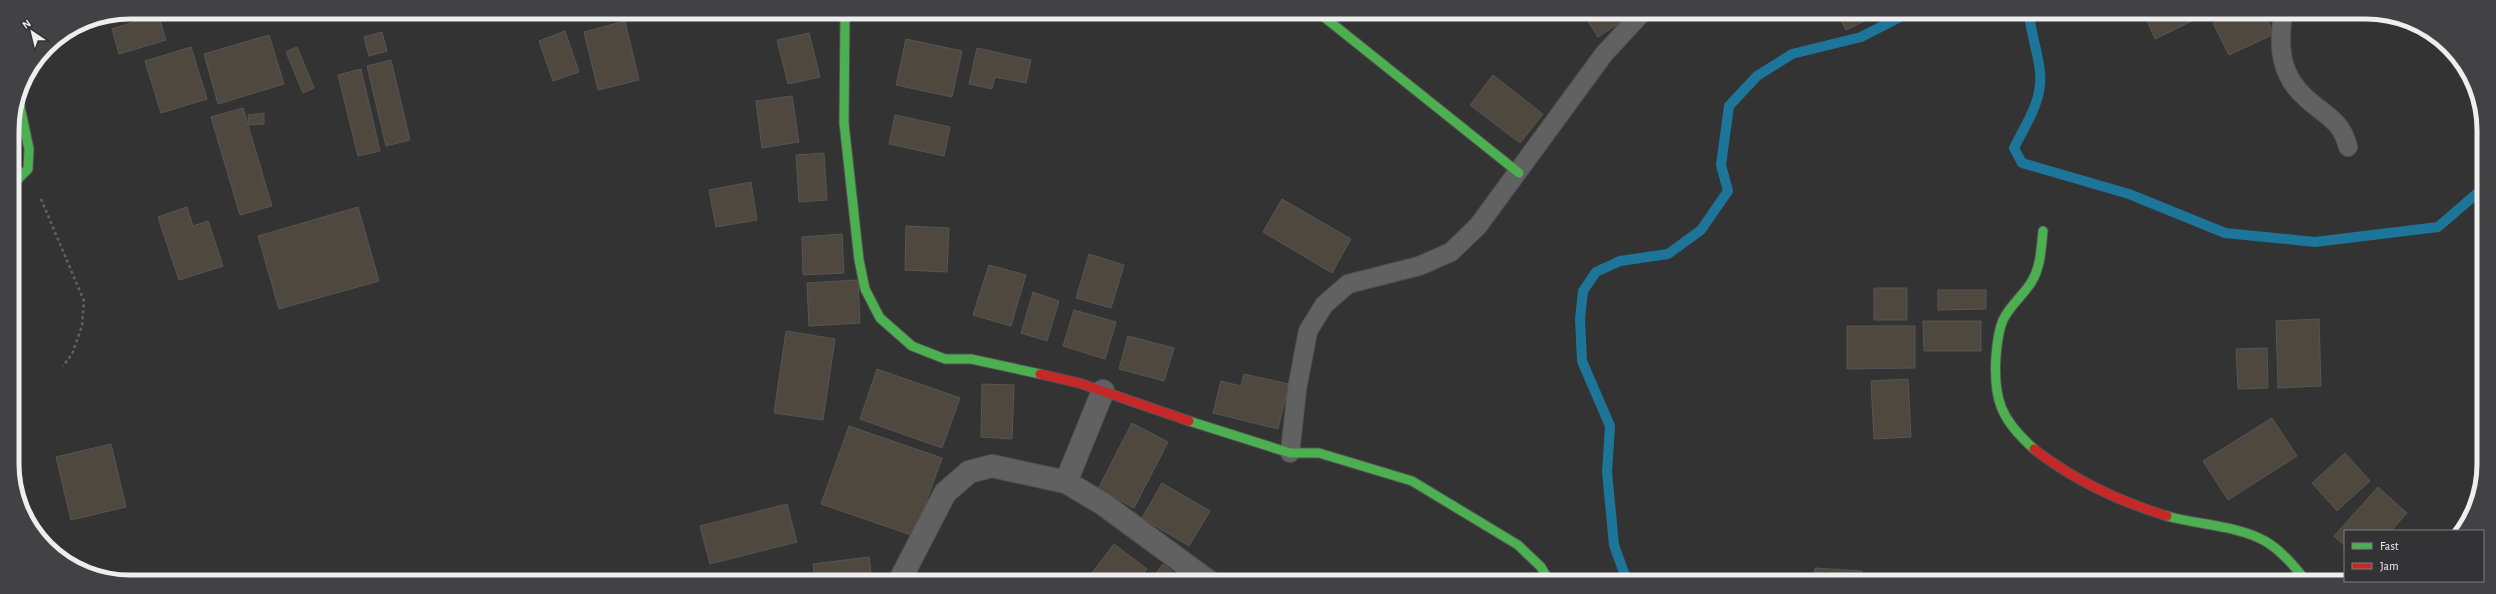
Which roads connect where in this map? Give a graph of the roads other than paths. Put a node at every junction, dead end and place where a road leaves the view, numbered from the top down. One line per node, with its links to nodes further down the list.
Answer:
1 (845, 19): 10 (street)
2 (1326, 19): 7 (street)
3 (1636, 19): 7 (lane)
4 (2283, 19): 6 (lane)
5 (21, 111): 8 (street)
6 (2348, 147)
7 (1519, 173): 11 (lane)
8 (19, 178)
9 (2043, 231): 16 (street)
10 (1103, 391): 11 (street); 12 (street)
11 (1290, 453): 15 (street)
12 (1066, 482): 13 (street); 14 (street)
13 (903, 575)
14 (1200, 575)
15 (1546, 575)
16 (2300, 575)

